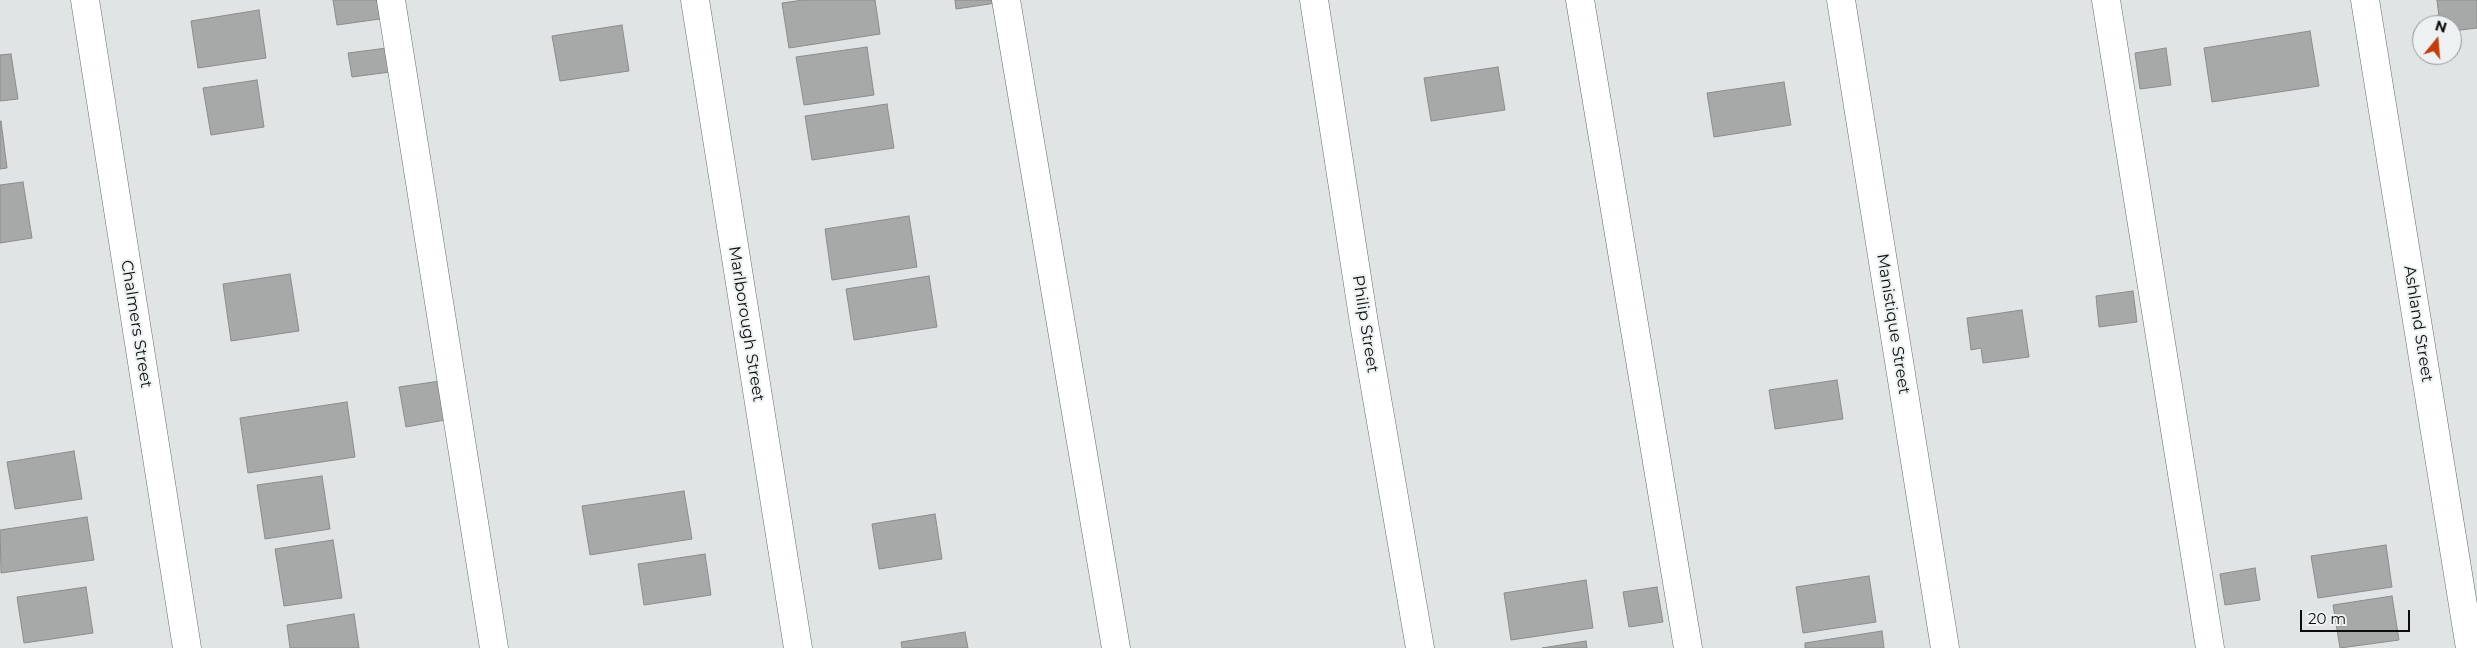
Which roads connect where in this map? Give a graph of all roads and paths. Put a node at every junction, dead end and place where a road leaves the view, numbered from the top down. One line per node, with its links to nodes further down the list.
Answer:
1 (85, 0): 10 (street, Chalmers Street)
2 (391, 0): 11 (street)
3 (695, 0): 12 (street, Marlborough Street)
4 (1006, 0): 13 (street)
5 (1314, 0): 14 (street, Philip Street)
6 (1580, 0): 15 (street)
7 (1841, 0): 16 (street, Manistique Street)
8 (2106, 0): 17 (street)
9 (2365, 0): 18 (street, Ashland Street)
10 (187, 648)
11 (494, 648)
12 (798, 648)
13 (1116, 648)
14 (1420, 648)
15 (1688, 648)
16 (1945, 648)
17 (2210, 648)
18 (2470, 648)

